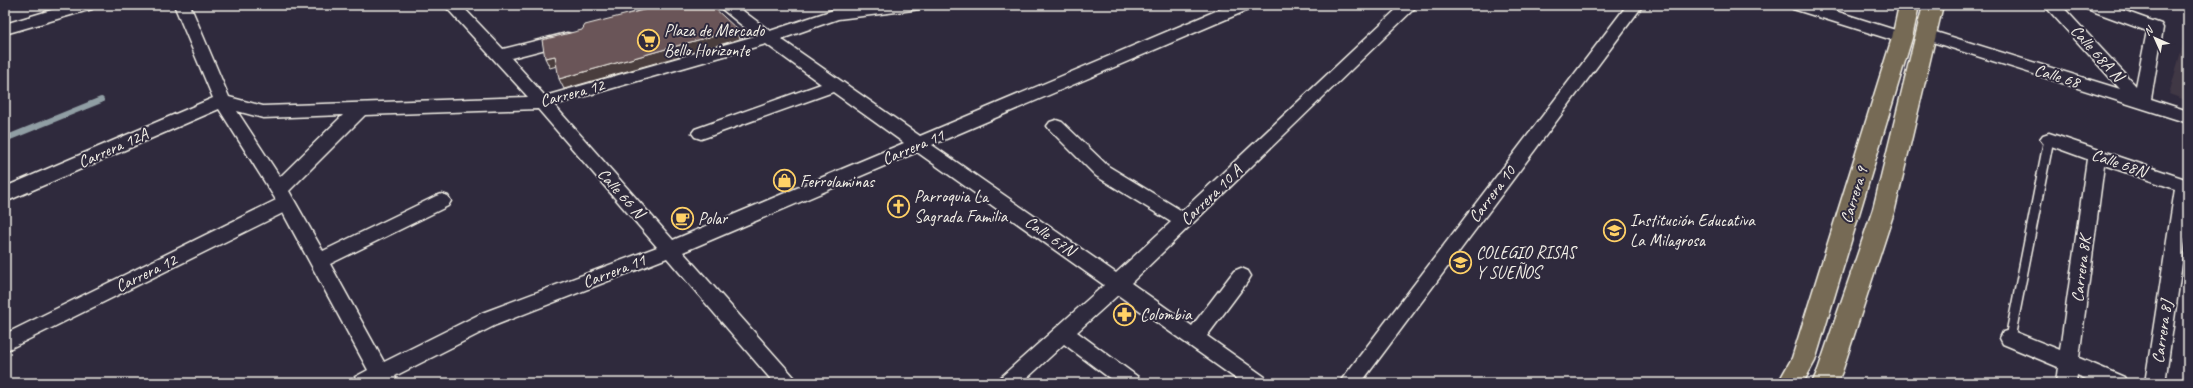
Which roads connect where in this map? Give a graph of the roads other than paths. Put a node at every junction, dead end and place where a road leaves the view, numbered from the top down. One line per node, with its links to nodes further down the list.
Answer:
1 (86, 5): 14 (street)
2 (182, 5): 21 (street)
3 (452, 5): 19 (street, Calle 66 N)
4 (913, 5): 17 (street, Carrera 12)
5 (1244, 5): 29 (street, Carrera 11)
6 (1410, 5): 35 (street, Carrera 10 A)
7 (1635, 5): 51 (street, Carrera 10)
8 (1799, 5): 18 (street)
9 (1909, 5): 18 (main road, Carrera 9)
10 (1933, 5): 16 (main road, Carrera 9)
11 (2052, 5): 22 (street, Calle 68A N)
12 (2094, 5): 22 (street)
13 (728, 6): 17 (street, Calle 67N)
14 (5, 30)
15 (580, 34): 19 (street)
16 (1926, 34): 22 (street, Calle 68); 53 (main road, Carrera 9)
17 (768, 38): 20 (street, Calle 67N); 23 (street, Carrera 12)
18 (1902, 38): 52 (main road, Carrera 9)
19 (500, 56): 23 (street, Calle 66 N)
20 (835, 85): 27 (street); 29 (street, Calle 67N)
21 (222, 101): 24 (street, Carrera 12); 32 (street, Carrera 12A); 33 (street)
22 (2142, 102): 25 (street, Calle 68)
23 (540, 103): 24 (street, Carrera 12); 36 (street, Calle 66 N)
24 (359, 110): 33 (street, Carrera 12)
25 (2188, 117)
26 (1056, 126): 35 (street)
27 (701, 133)
28 (2049, 138): 30 (street, Calle 68N); 42 (lane)
29 (920, 144): 36 (street, Carrera 11); 39 (street, Calle 67N)
30 (2096, 155): 31 (street, Calle 68N); 44 (street, Carrera 8K)
31 (2186, 187): 56 (street, Carrera 8J)
32 (5, 195)
33 (283, 196): 37 (street); 43 (street, Carrera 12)
34 (442, 201): 37 (street)
35 (1184, 221): 39 (street, Carrera 10 A)
36 (671, 250): 45 (street, Carrera 11); 48 (street, Calle 66 N)
37 (319, 261): 45 (street)
38 (1240, 276): 41 (street)
39 (1117, 284): 40 (street, Carrera 10 A); 41 (street, Calle 67N)
40 (1064, 333): 46 (street); 49 (street, Carrera 10 A)
41 (1194, 338): 50 (street, Calle 67N)
42 (2010, 338): 44 (street)
43 (5, 343)
44 (2069, 363): 54 (street, Carrera 8K); 55 (street)
45 (384, 378): 47 (street, Carrera 11)
46 (1123, 381)
47 (362, 383)
48 (787, 383)
49 (1008, 383)
50 (1258, 383)
51 (1348, 383)
52 (1790, 383)
53 (1824, 383)
54 (2066, 383)
55 (2117, 383)
56 (2155, 383)

